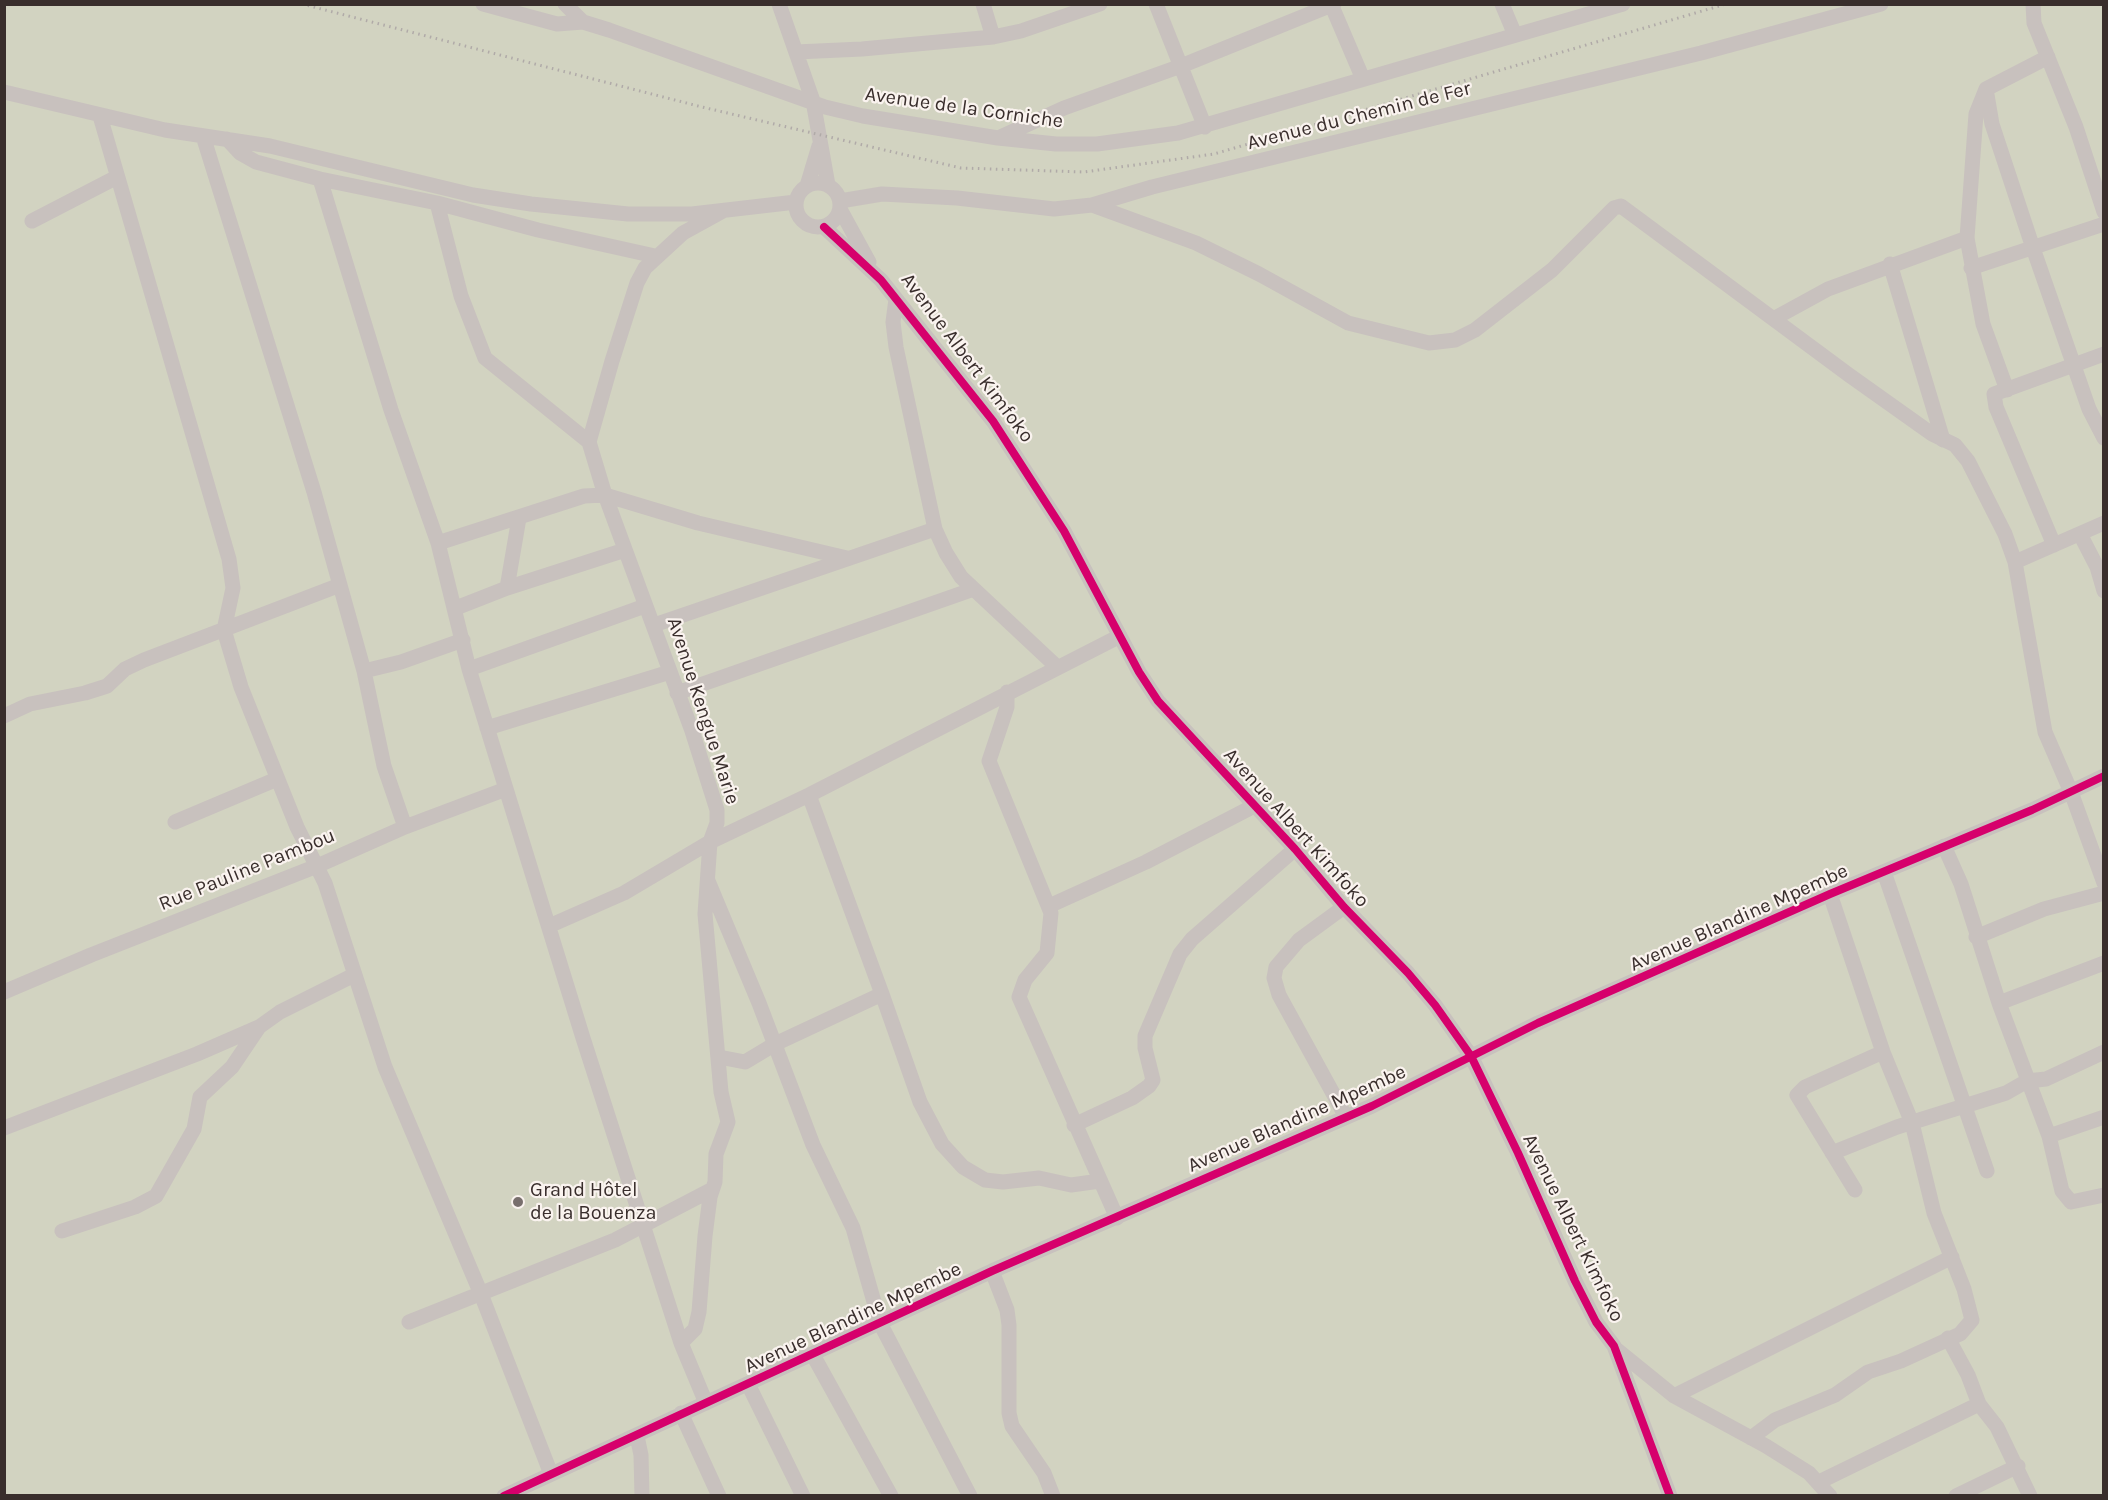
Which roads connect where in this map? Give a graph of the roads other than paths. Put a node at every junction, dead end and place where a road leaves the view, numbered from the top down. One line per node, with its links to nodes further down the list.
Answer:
1 (483, 4): 12 (street, Avenue de la Corniche)
2 (565, 4): 12 (street, Avenue de la Corniche)
3 (778, 4): 15 (street)
4 (983, 4): 14 (street)
5 (1100, 4): 14 (street)
6 (1156, 4): 17 (street)
7 (1502, 4): 13 (street)
8 (1623, 4): 13 (street, Avenue de la Corniche)
9 (1881, 4): 35 (street, Avenue du Chemin de Fer)
10 (2033, 4): 16 (street)
11 (1332, 5): 17 (street); 18 (street)
12 (583, 22): 21 (street, Avenue de la Corniche)
13 (1515, 34): 18 (street, Avenue de la Corniche)
14 (993, 37): 15 (street)
15 (796, 52): 21 (street)
16 (2048, 57): 19 (street); 37 (street)
17 (1181, 66): 23 (street); 25 (street)
18 (1363, 79): 23 (street, Avenue de la Corniche)
19 (1986, 89): 41 (street); 42 (street)
20 (4, 92): 22 (street)
21 (813, 101): 25 (street, Avenue de la Corniche); 27 (street)
22 (100, 116): 24 (street); 28 (street)
23 (1205, 127): 25 (street, Avenue de la Corniche)
24 (203, 136): 26 (street); 65 (street)
25 (998, 138)
26 (227, 140): 29 (street); 36 (street)
27 (820, 143): 30 (street); 31 (street)
28 (117, 177): 38 (street); 72 (street)
29 (320, 179): 33 (street); 60 (street)
30 (828, 185): 31 (street); 34 (street)
31 (807, 186): 32 (street)
32 (796, 202): 36 (street); 40 (street)
33 (437, 203): 43 (street); 54 (street)
34 (840, 205): 35 (street, Avenue du Chemin de Fer); 40 (street); 46 (street, Avenue Albert Kimfoko)
35 (1092, 205): 48 (street)
36 (723, 211): 43 (street)
37 (2103, 212)
38 (32, 221)
39 (2103, 225): 42 (street)
40 (824, 227): 46 (street, Avenue Albert Kimfoko)
41 (1967, 238): 44 (street); 45 (street)
42 (2033, 248): 45 (street); 50 (street)
43 (655, 256): 54 (street)
44 (1890, 264): 48 (street); 53 (street)
45 (1971, 268): 51 (street)
46 (875, 273): 47 (street, Avenue Albert Kimfoko)
47 (896, 299): 58 (street); 73 (street, Avenue Albert Kimfoko)
48 (1775, 318): 53 (street)
49 (2103, 354): 50 (street)
50 (2074, 367): 51 (street); 52 (street)
51 (2007, 390): 61 (street)
52 (2103, 438)
53 (1943, 440): 64 (street)
54 (589, 442): 55 (street, Avenue Kengue Marie)
55 (605, 495): 56 (street); 62 (street, Avenue Kengue Marie); 63 (street)
56 (519, 518): 60 (street); 66 (street)
57 (2103, 523): 59 (street)
58 (935, 529): 63 (street); 67 (street)
59 (2080, 534): 61 (street); 68 (street)
60 (438, 543): 70 (street)
61 (2054, 545): 64 (street)
62 (625, 550): 66 (street); 69 (street, Avenue Kengue Marie)
63 (847, 558): 71 (street)
64 (2015, 562): 86 (street)
65 (340, 585): 72 (street); 77 (street)
66 (507, 588): 70 (street)
67 (974, 589): 75 (street); 80 (street)
68 (2103, 591)
69 (645, 606): 71 (street, Avenue Kengue Marie); 76 (street)
70 (456, 608): 74 (street)
71 (654, 625): 78 (street, Avenue Kengue Marie)
72 (224, 630): 81 (street); 84 (street)
73 (1120, 636): 75 (street); 88 (street, Avenue Albert Kimfoko)
74 (463, 640): 76 (street); 77 (street)
75 (1056, 666): 79 (street)
76 (469, 669): 82 (street)
77 (364, 671): 90 (street)
78 (670, 672): 80 (street, Avenue Kengue Marie); 82 (street)
79 (1007, 692): 87 (street); 101 (street)
80 (677, 693): 91 (street, Avenue Kengue Marie)
81 (4, 716)
82 (487, 728): 85 (street)
83 (2103, 776): 86 (street, Avenue Blandine Mpembe)
84 (277, 779): 89 (street); 95 (street)
85 (506, 789): 90 (street, Rue Pauline Pambou); 103 (street)
86 (2071, 792): 92 (street, Avenue Blandine Mpembe); 94 (street)
87 (808, 795): 91 (street); 108 (street)
88 (1254, 806): 93 (street, Avenue Albert Kimfoko); 101 (street)
89 (175, 822)
90 (405, 827): 95 (street, Rue Pauline Pambou)
91 (710, 842): 97 (street, Avenue Kengue Marie); 103 (street)
92 (1944, 846): 96 (street, Avenue Blandine Mpembe); 104 (street)
93 (1295, 849): 102 (street, Avenue Albert Kimfoko); 121 (street)
94 (2098, 853): 98 (street)
95 (317, 866): 106 (street); 107 (street, Rue Pauline Pambou)
96 (1884, 872): 100 (street, Avenue Blandine Mpembe); 117 (street)
97 (707, 879): 111 (street); 115 (street, Avenue Kengue Marie)
98 (2103, 884)
99 (2103, 893): 104 (street)
100 (1830, 894): 112 (street); 114 (street, Avenue Blandine Mpembe)
101 (1049, 906): 121 (street)
102 (1344, 907): 114 (street, Avenue Albert Kimfoko); 119 (street)
103 (549, 926): 131 (street)
104 (1976, 937): 109 (street)
105 (2103, 963): 109 (street)
106 (354, 975): 110 (street); 135 (street)
107 (4, 992)
108 (882, 994): 111 (street); 126 (street)
109 (1999, 1003): 116 (street)
110 (259, 1028): 122 (street); 132 (street)
111 (775, 1044): 115 (street); 137 (street)
112 (1884, 1052): 120 (street); 124 (street)
113 (2103, 1052): 116 (street)
114 (1471, 1056): 119 (street, Avenue Blandine Mpembe); 140 (street, Avenue Albert Kimfoko)
115 (719, 1058): 127 (street, Avenue Kengue Marie)
116 (2027, 1081): 117 (street); 123 (street)
117 (1963, 1107): 120 (street); 125 (street)
118 (2103, 1117): 123 (street)
119 (1346, 1118): 130 (street, Avenue Blandine Mpembe)
120 (1912, 1122): 124 (street); 133 (street)
121 (1074, 1125): 126 (street)
122 (4, 1128)
123 (2049, 1137): 129 (street)
124 (1832, 1153): 128 (street)
125 (1987, 1171)
126 (1100, 1180): 130 (street)
127 (711, 1190): 131 (street); 139 (street, Avenue Kengue Marie)
128 (1855, 1190)
129 (2103, 1195)
130 (1117, 1218): 134 (street, Avenue Blandine Mpembe)
131 (644, 1226): 135 (street); 139 (street)
132 (63, 1231)
133 (1952, 1257): 138 (street); 143 (street)
134 (992, 1271): 137 (street, Avenue Blandine Mpembe); 152 (street)
135 (482, 1294): 136 (street); 150 (street)
136 (409, 1322)
137 (880, 1323): 141 (street, Avenue Blandine Mpembe); 158 (street)
138 (1948, 1338): 145 (street); 148 (street)
139 (681, 1343): 144 (street)
140 (1614, 1346): 143 (street); 159 (street, Avenue Albert Kimfoko)
141 (813, 1355): 142 (street, Avenue Blandine Mpembe); 157 (street)
142 (748, 1384): 144 (street, Avenue Blandine Mpembe); 156 (street)
143 (1674, 1396): 148 (street)
144 (706, 1402): 146 (street, Avenue Blandine Mpembe)
145 (1979, 1404): 149 (street); 151 (street)
146 (681, 1413): 147 (street, Avenue Blandine Mpembe); 155 (street)
147 (637, 1436): 150 (street, Avenue Blandine Mpembe); 154 (street)
148 (1751, 1438): 151 (street)
149 (2018, 1466): 161 (street); 162 (street)
150 (551, 1474): 153 (street, Avenue Blandine Mpembe)
151 (1819, 1482): 160 (street)
152 (1046, 1494)
153 (504, 1496)
154 (642, 1496)
155 (719, 1496)
156 (803, 1496)
157 (891, 1496)
158 (970, 1496)
159 (1670, 1496)
160 (1830, 1496)
161 (1956, 1496)
162 (2030, 1496)

